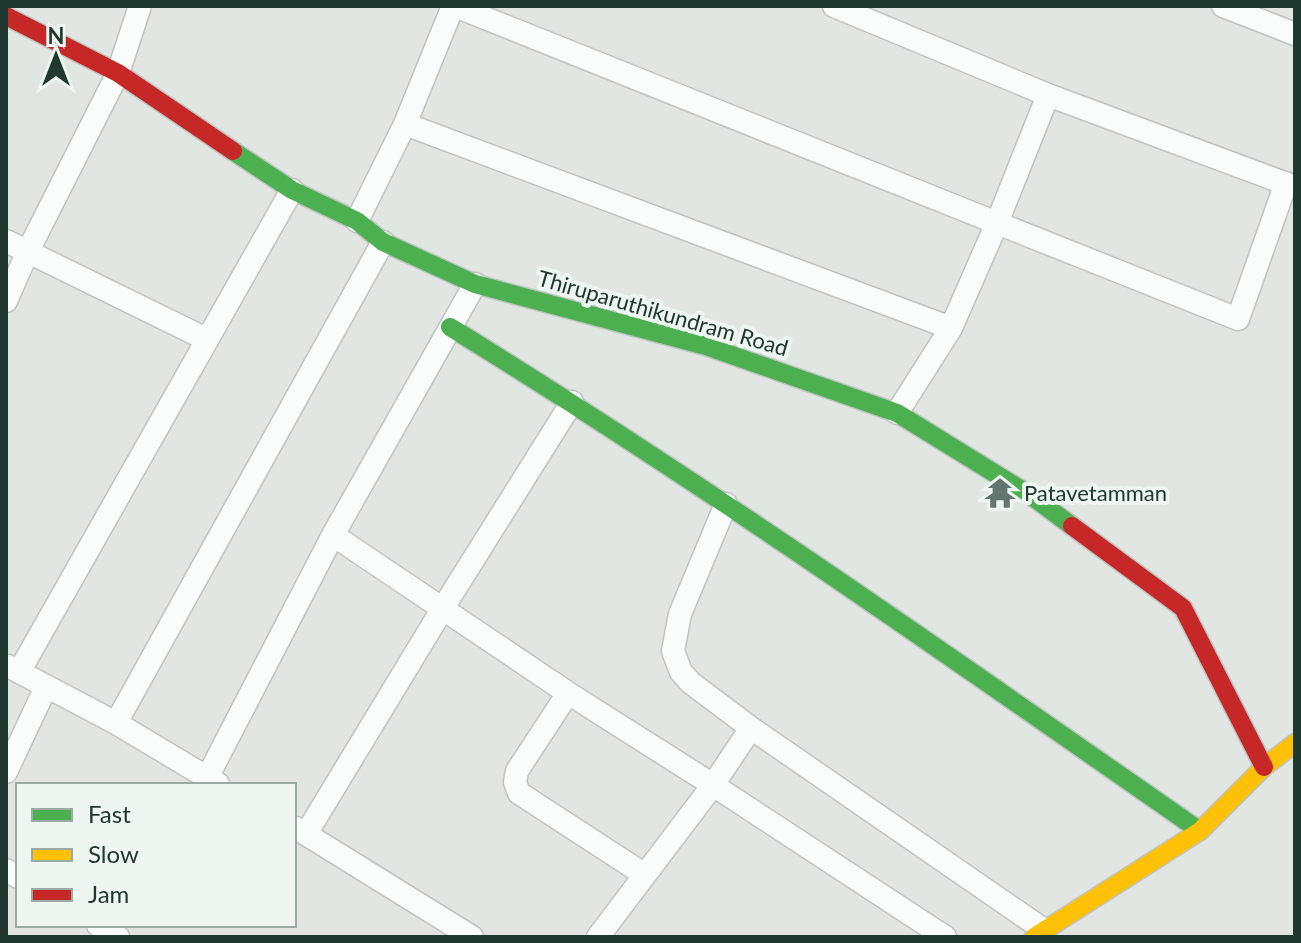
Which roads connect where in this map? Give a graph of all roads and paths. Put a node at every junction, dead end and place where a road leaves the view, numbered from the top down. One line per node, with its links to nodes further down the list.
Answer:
1 (140, 6): 7 (street)
2 (454, 6): 9 (street); 13 (street)
3 (834, 6): 8 (street)
4 (1223, 6): 6 (street)
5 (6, 16): 7 (street, Thiruparuthikundram Road)
6 (1295, 34)
7 (118, 73): 11 (street, Thiruparuthikundram Road); 16 (street)
8 (1048, 95): 10 (street); 13 (street)
9 (405, 124): 12 (street); 20 (street)
10 (1290, 185): 13 (street)
11 (292, 190): 12 (street, Thiruparuthikundram Road); 21 (street)
12 (357, 221): 15 (street, Thiruparuthikundram Road)
13 (997, 223): 20 (street)
14 (6, 241): 16 (street)
15 (383, 242): 17 (street, Thiruparuthikundram Road); 30 (street)
16 (28, 251): 18 (street); 21 (street)
17 (475, 284): 19 (street); 23 (street, Thiruparuthikundram Road)
18 (6, 301)
19 (450, 327): 22 (street); 25 (street)
20 (951, 328): 23 (street)
21 (206, 339): 27 (street)
22 (572, 402): 24 (street); 26 (street)
23 (897, 413): 33 (street, Thiruparuthikundram Road)
24 (726, 504): 31 (street); 38 (street)
25 (333, 535): 26 (street); 35 (street)
26 (443, 608): 29 (street); 37 (street)
27 (12, 668): 28 (street)
28 (46, 687): 30 (street); 34 (street)
29 (568, 693): 36 (street); 39 (street)
30 (116, 723): 35 (street)
31 (751, 728): 36 (street); 40 (street)
32 (1295, 743): 33 (street)
33 (1264, 767): 38 (street)
34 (6, 772)
35 (213, 782)
36 (713, 785): 39 (street); 43 (street)
37 (300, 831): 41 (street)
38 (1200, 831): 40 (street)
39 (645, 875): 42 (street)
40 (1039, 934)
41 (472, 937)
42 (598, 937)
43 (945, 937)

